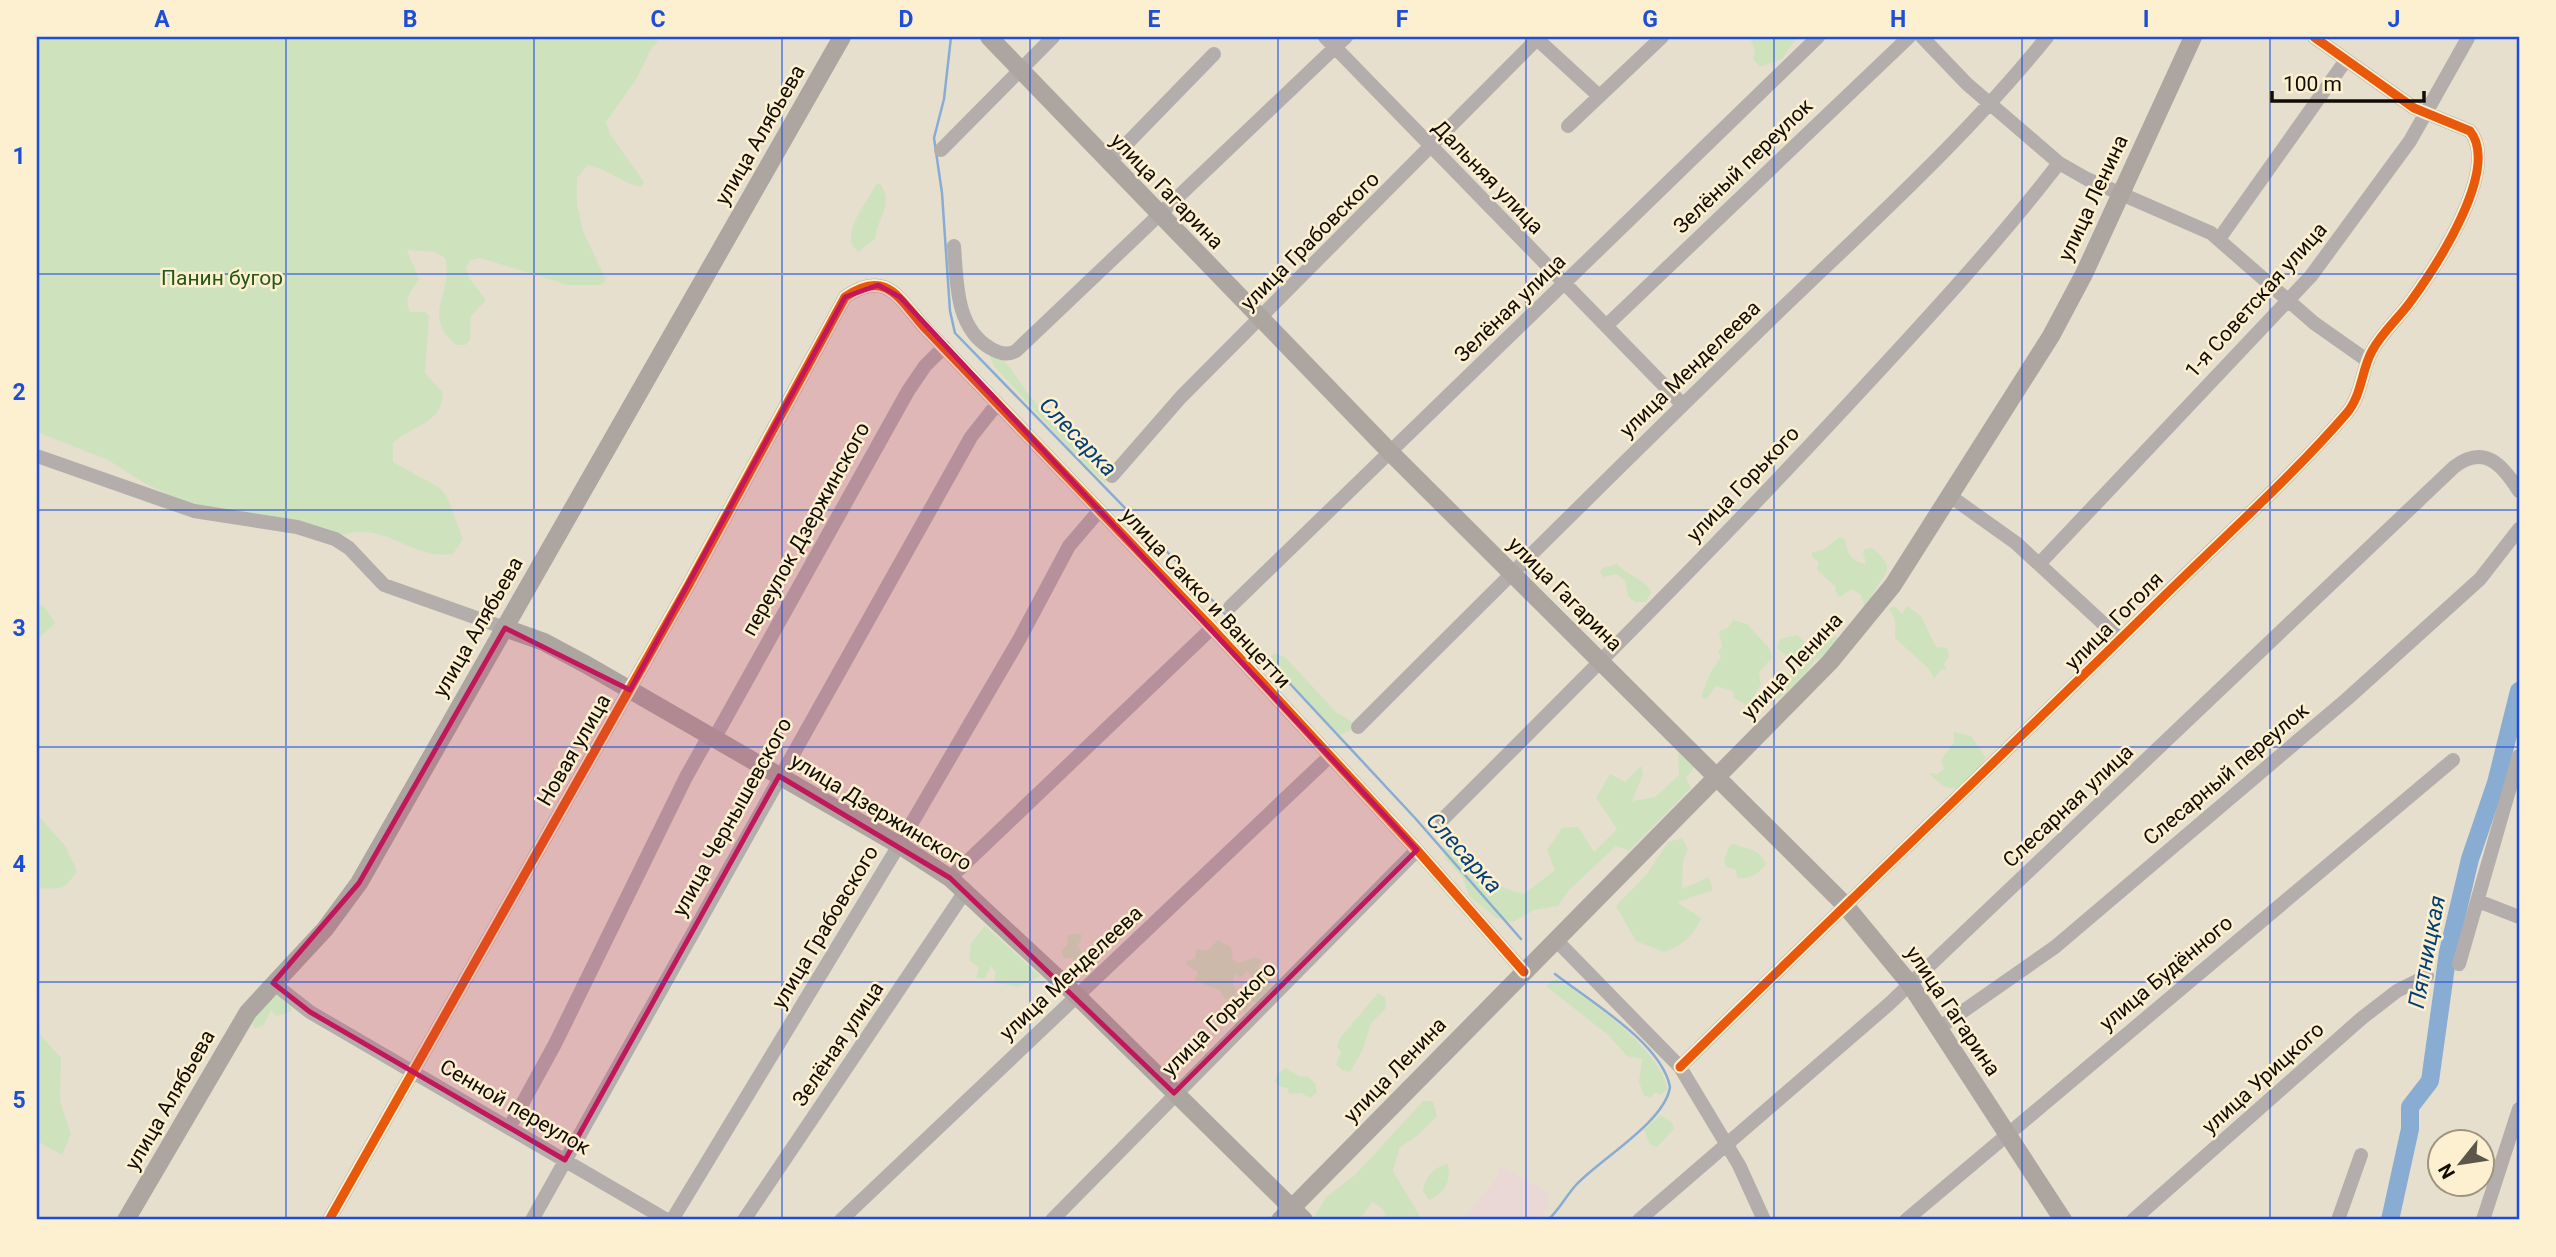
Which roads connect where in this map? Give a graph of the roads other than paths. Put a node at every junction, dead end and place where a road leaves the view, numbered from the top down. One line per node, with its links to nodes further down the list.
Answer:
1 (842, 37): 49 (main road, улица Алябьева)
2 (989, 37): 17 (main road, улица Гагарина)
3 (1053, 37): 17 (street)
4 (1346, 37): 14 (street)
5 (1662, 37): 18 (street)
6 (1818, 37): 30 (street, Зелёная улица)
7 (1909, 37): 34 (street, Зелёный переулок)
8 (1922, 37): 19 (street)
9 (2047, 37): 19 (street, улица Менделеева)
10 (2193, 37): 26 (main road, улица Ленина)
11 (2314, 37): 16 (street)
12 (1538, 38): 18 (street); 22 (street, улица Грабовского)
13 (2468, 38): 20 (street, 1-я Советская улица)
14 (1330, 42): 22 (street, Дальняя улица); 27 (street)
15 (1214, 54): 24 (street)
16 (2346, 60): 20 (street); 28 (street)
17 (1020, 69): 23 (street); 24 (main road, улица Гагарина)
18 (1598, 95): 21 (street)
19 (1989, 104): 25 (street); 38 (street, улица Менделеева)
20 (2423, 114): 32 (street, 1-я Советская улица); 36 (street, улица Гоголя)
21 (1568, 126)
22 (1430, 149): 30 (street, Дальняя улица); 33 (street, улица Грабовского)
23 (941, 150)
24 (1108, 163): 27 (main road, улица Гагарина)
25 (2059, 163): 26 (street); 52 (street, улица Горького)
26 (2121, 192): 28 (street); 43 (main road, улица Ленина)
27 (1159, 215): 29 (street); 33 (main road, улица Гагарина)
28 (2219, 239): 32 (street)
29 (954, 246)
30 (1564, 285): 34 (street, Дальняя улица); 39 (street, Зелёная улица)
31 (845, 297): 35 (street, улица Сакко и Ванцетти); 53 (street, Новая улица)
32 (2288, 301): 36 (street); 46 (street, 1-я Советская улица)
33 (1260, 320): 39 (main road, улица Гагарина); 41 (street, улица Грабовского)
34 (1606, 326): 38 (street, Дальняя улица)
35 (944, 347): 37 (street, улица Сакко и Ванцетти); 55 (street, переулок Дзержинского)
36 (2368, 361): 51 (street, улица Гоголя)
37 (998, 404): 44 (street, улица Сакко и Ванцетти); 59 (street, улица Чернышевского)
38 (1683, 405): 47 (street, улица Менделеева)
39 (1391, 453): 47 (main road, улица Гагарина); 48 (street, Зелёная улица)
40 (37, 456): 49 (street)
41 (1112, 476)
42 (2519, 491): 74 (street, Слесарная улица)
43 (1950, 496): 46 (street); 60 (main road, улица Ленина)
44 (1099, 511): 50 (street, улица Сакко и Ванцетти); 62 (street, улица Грабовского)
45 (2519, 529): 76 (street, Слесарный переулок)
46 (2040, 563): 51 (street)
47 (1511, 574): 52 (main road, улица Гагарина); 54 (street, улица Менделеева)
48 (1230, 607)
49 (505, 628): 53 (main road, улица Дзержинского); 73 (main road, улица Алябьева)
50 (1212, 628): 57 (street, улица Сакко и Ванцетти); 64 (street)
51 (2120, 639): 67 (street, улица Гоголя)
52 (1600, 661): 60 (main road, улица Гагарина); 61 (street, улица Горького)
53 (629, 690): 55 (main road, улица Дзержинского); 78 (street, Новая улица)
54 (1358, 727)
55 (712, 737): 59 (main road, улица Дзержинского); 81 (street, переулок Дзержинского)
56 (2519, 756): 66 (street)
57 (1330, 757): 63 (street, улица Сакко и Ванцетти); 75 (street, улица Менделеева)
58 (2454, 760): 82 (street, улица Будённого)
59 (779, 776): 62 (main road, улица Дзержинского); 85 (street, улица Чернышевского)
60 (1717, 776): 67 (main road, улица Гагарина); 69 (main road, улица Ленина)
61 (1442, 820)
62 (899, 845): 64 (main road, улица Дзержинского); 90 (street, улица Грабовского)
63 (1417, 850): 71 (street, улица Сакко и Ванцетти); 79 (street, улица Горького)
64 (950, 877): 65 (main road, улица Дзержинского)
65 (966, 890): 75 (main road, улица Дзержинского); 91 (street, Зелёная улица)
66 (2478, 901): 68 (street); 70 (street)
67 (1844, 904): 74 (main road, улица Гагарина); 77 (street, улица Гоголя)
68 (2519, 917)
69 (1556, 940): 71 (main road, улица Ленина); 77 (street)
70 (2459, 964)
71 (1524, 972): 86 (main road, улица Ленина)
72 (2427, 976): 98 (street, улица Урицкого)
73 (274, 983): 78 (street, Сенной переулок); 87 (main road, улица Алябьева)
74 (1910, 984): 76 (main road, улица Гагарина); 83 (street, Слесарная улица)
75 (1077, 996): 79 (main road, улица Дзержинского); 92 (street, улица Менделеева)
76 (1939, 1028): 82 (main road, улица Гагарина)
77 (1680, 1067): 83 (street)
78 (411, 1072): 81 (street, Сенной переулок); 88 (street, Новая улица)
79 (1174, 1093): 86 (main road, улица Дзержинского); 93 (street, улица Горького)
80 (2519, 1109): 100 (street)
81 (509, 1128): 85 (street, Сенной переулок)
82 (2008, 1135): 96 (street, улица Будённого); 97 (main road, улица Гагарина)
83 (1726, 1142): 94 (street, Слесарная улица); 95 (street)
84 (2361, 1155): 99 (street)
85 (565, 1160): 89 (street, улица Чернышевского); 90 (street, Сенной переулок)
86 (1292, 1216)
87 (126, 1220)
88 (329, 1220)
89 (532, 1220)
90 (670, 1220)
91 (744, 1220)
92 (841, 1220)
93 (1052, 1220)
94 (1639, 1220)
95 (1764, 1220)
96 (1906, 1220)
97 (2063, 1220)
98 (2133, 1220)
99 (2338, 1220)
100 (2483, 1220)

